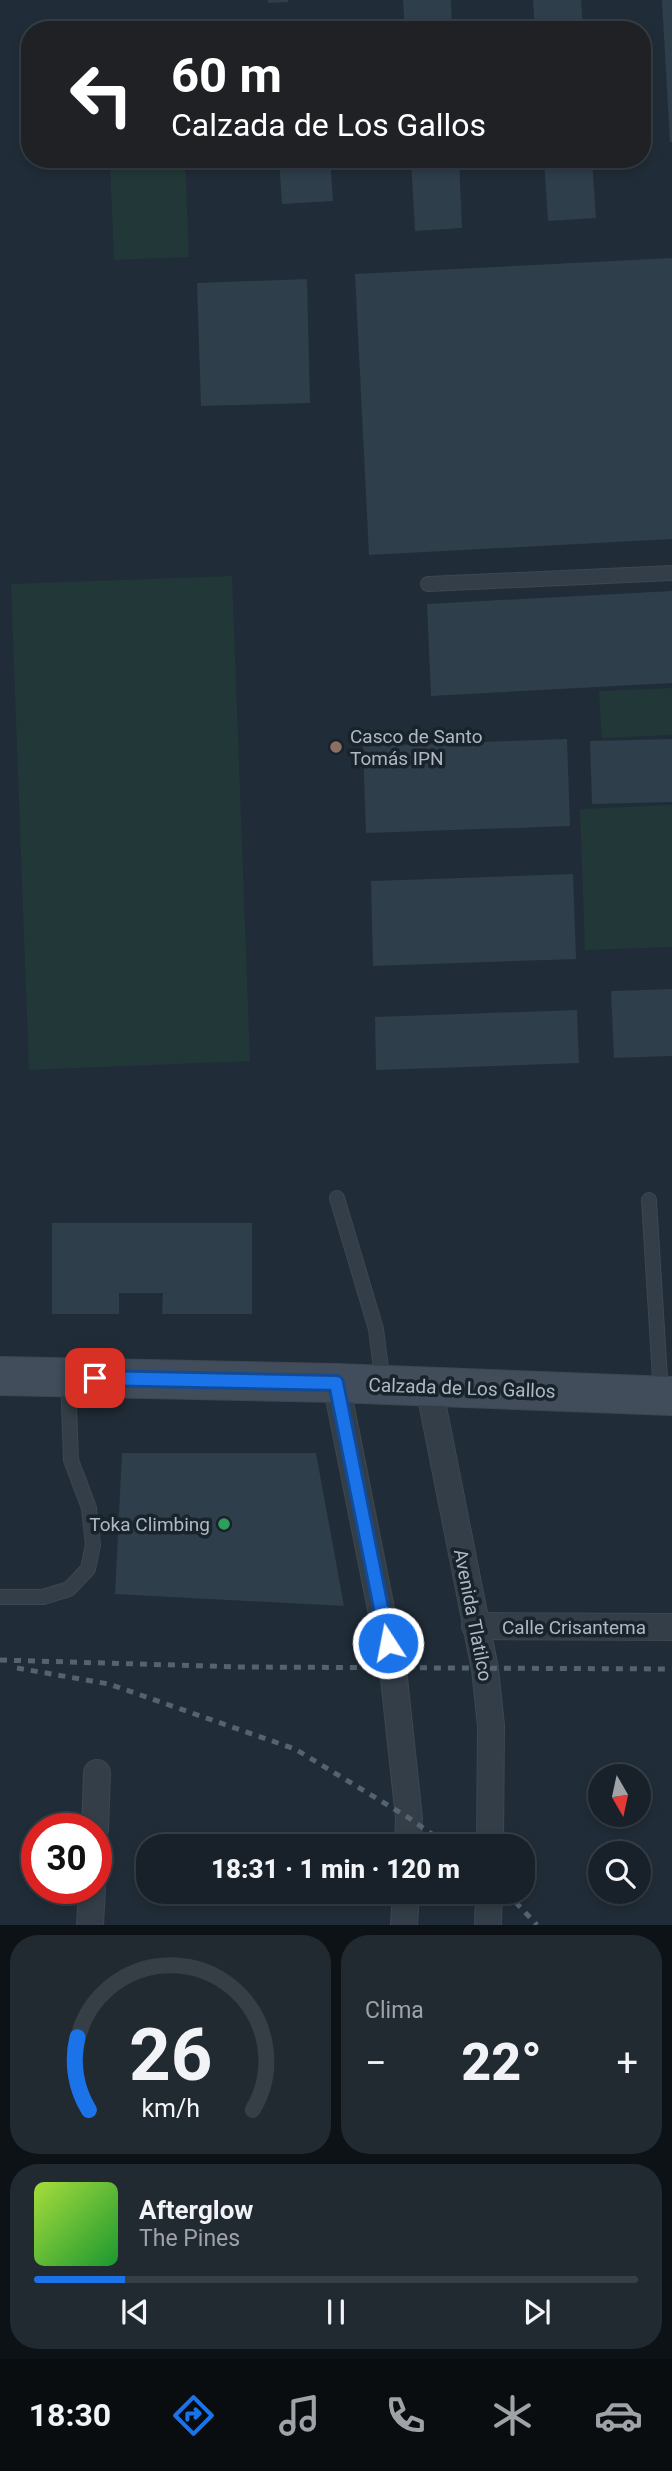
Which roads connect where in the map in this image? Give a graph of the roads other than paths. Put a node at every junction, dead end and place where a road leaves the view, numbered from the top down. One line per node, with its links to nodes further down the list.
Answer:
1 (672, 573): 2 (lane)
2 (428, 583)
3 (337, 1198): 8 (lane)
4 (649, 1200): 10 (lane)
5 (0, 1376): 6 (main road, Calzada de Los Gallos)
6 (68, 1378): 7 (main road, Calzada de Los Gallos); 11 (lane)
7 (336, 1383): 8 (main road, Calzada de Los Gallos); 16 (street)
8 (383, 1385): 9 (main road, Calzada de Los Gallos)
9 (429, 1387): 10 (main road, Calzada de Los Gallos); 12 (street, Avenida Tlatilco)
10 (666, 1395)
11 (0, 1597)
12 (475, 1626): 13 (street, Calle Crisantema); 17 (street, Avenida Tlatilco)
13 (672, 1627)
14 (97, 1773): 15 (street)
15 (96, 1813)
16 (408, 1834)
17 (490, 1834)
18 (91, 1904): 21 (street)
19 (405, 1904): 22 (street)
20 (489, 1904): 23 (street)
21 (90, 1925)
22 (404, 1925)
23 (488, 1925)

